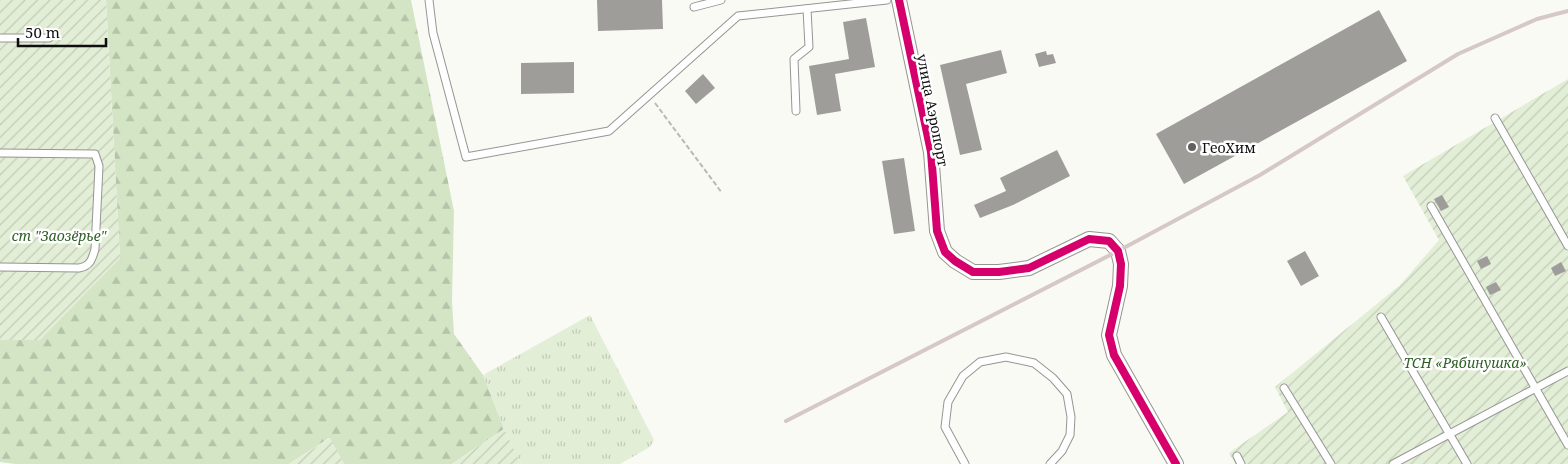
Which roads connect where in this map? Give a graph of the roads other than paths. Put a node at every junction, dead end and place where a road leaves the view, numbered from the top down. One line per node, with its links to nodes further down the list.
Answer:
1 (429, 0): 6 (lane)
2 (721, 0): 5 (lane)
3 (887, 0): 6 (lane)
4 (899, 0): 24 (street, улица Аэропорт)
5 (694, 7)
6 (807, 8): 9 (lane)
7 (0, 38): 8 (lane)
8 (49, 38)
9 (796, 111)
10 (1496, 118): 13 (lane)
11 (0, 153): 14 (lane)
12 (1431, 206): 18 (lane)
13 (1568, 246)
14 (0, 267)
15 (1381, 317): 19 (lane)
16 (1568, 370): 18 (lane)
17 (1284, 388): 26 (lane)
18 (1536, 388): 19 (lane); 20 (lane)
19 (1450, 434): 27 (lane); 28 (lane)
20 (1568, 445)
21 (1237, 456): 25 (lane)
22 (965, 464): 23 (lane)
23 (1050, 464)
24 (1176, 464)
25 (1241, 464)
26 (1331, 464)
27 (1393, 464)
28 (1467, 464)

